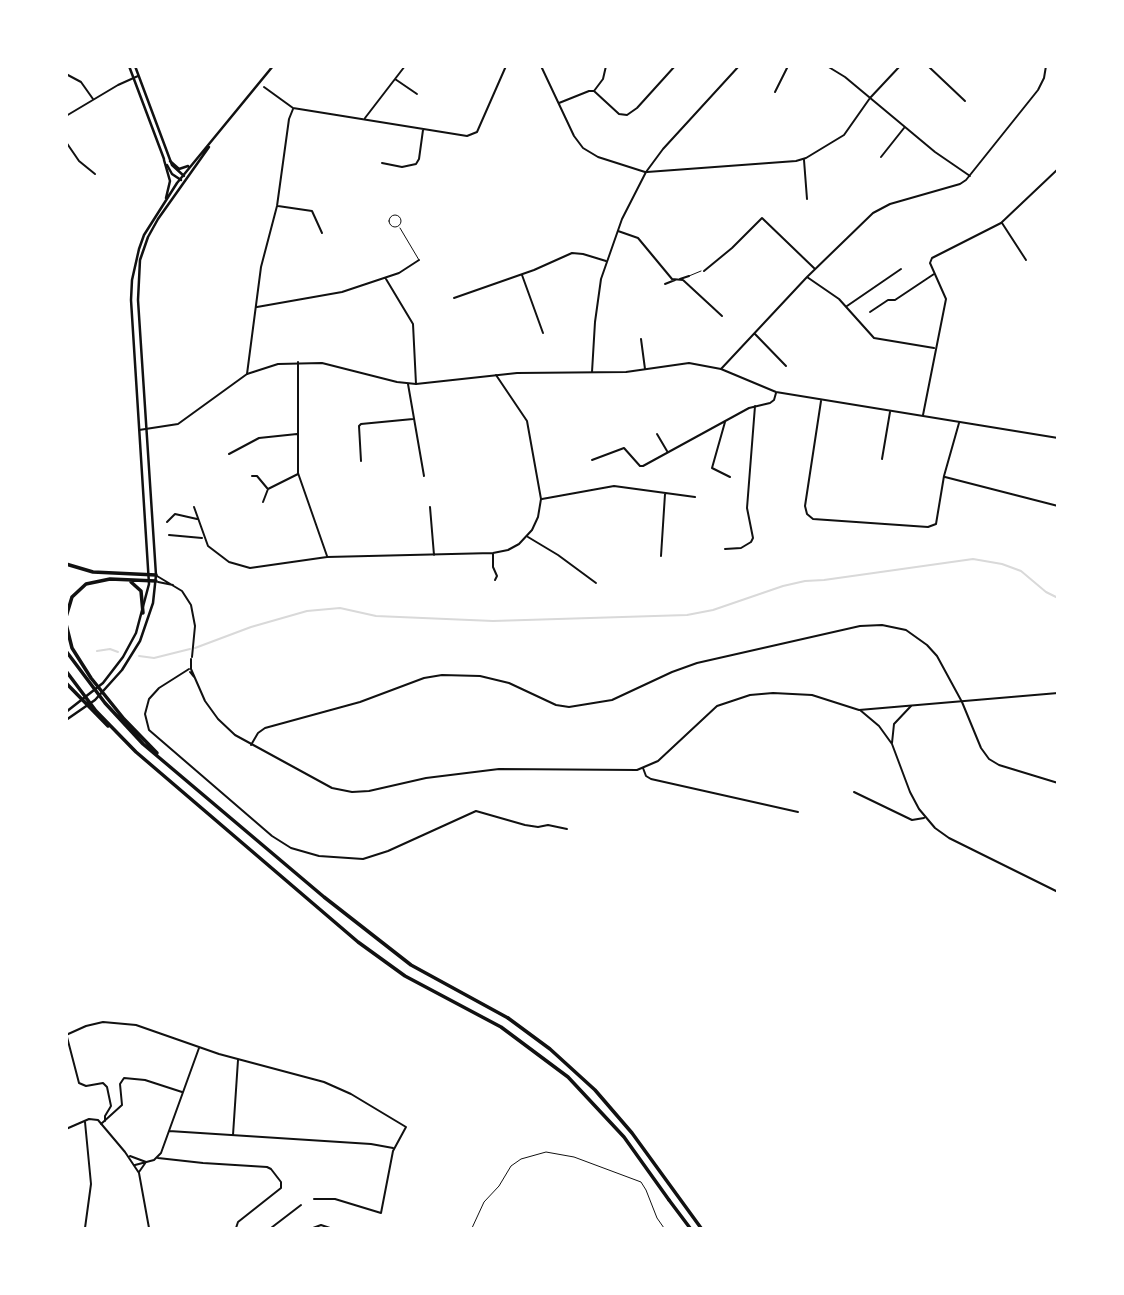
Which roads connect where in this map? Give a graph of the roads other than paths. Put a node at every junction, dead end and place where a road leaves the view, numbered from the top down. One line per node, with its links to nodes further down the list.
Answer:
1 (129, 66): 17 (main road)
2 (135, 66): 16 (main road)
3 (273, 66): 33 (main road)
4 (405, 66): 18 (street)
5 (506, 66): 31 (street)
6 (541, 66): 26 (street)
7 (606, 66): 20 (street)
8 (675, 66): 20 (street)
9 (739, 66): 41 (street)
10 (788, 66): 21 (street)
11 (827, 66): 23 (street)
12 (900, 66): 23 (street)
13 (928, 66): 25 (street)
14 (1046, 66): 43 (street)
15 (66, 74): 24 (street)
16 (138, 76): 17 (street); 37 (main road)
17 (133, 78): 24 (street); 36 (main road)
18 (395, 79): 22 (street); 29 (street)
19 (264, 87): 27 (street)
20 (594, 90): 26 (street)
21 (775, 92)
22 (416, 94)
23 (870, 98): 30 (street); 35 (street)
24 (94, 100): 28 (street)
25 (965, 101)
26 (559, 103): 41 (street)
27 (293, 108): 29 (street); 46 (street)
28 (66, 116)
29 (364, 119): 31 (street)
30 (905, 127): 34 (street); 43 (street)
31 (423, 129): 39 (street)
32 (66, 142): 42 (street)
33 (212, 142): 38 (main road); 44 (main road)
34 (881, 157)
35 (804, 159): 41 (street); 45 (street)
36 (164, 160): 44 (main road); 47 (main road)
37 (170, 161): 38 (main road); 44 (main road)
38 (193, 162): 44 (main road)
39 (382, 163)
40 (1058, 169): 48 (street)
41 (646, 172): 50 (street)
42 (95, 174)
43 (970, 176): 56 (street)
44 (183, 178): 47 (main road); 91 (main road)
45 (807, 199)
46 (277, 206): 51 (street); 67 (street)
47 (161, 207): 92 (main road)
48 (1001, 223): 53 (street); 58 (street)
49 (398, 226): 52 (street)
50 (617, 230): 54 (street); 63 (street)
51 (322, 233)
52 (419, 260): 62 (street)
53 (1026, 260)
54 (606, 261): 59 (street); 78 (street)
55 (901, 269): 66 (street)
56 (815, 270): 57 (street); 61 (street)
57 (704, 271): 60 (street)
58 (935, 274): 68 (street); 73 (street)
59 (522, 275): 65 (street); 70 (street)
60 (689, 276): 63 (street)
61 (807, 277): 66 (street); 71 (street)
62 (386, 278): 67 (street); 82 (street)
63 (678, 279): 64 (street); 69 (street)
64 (665, 284)
65 (454, 298)
66 (846, 307): 73 (street)
67 (255, 308): 79 (street)
68 (870, 312)
69 (722, 316)
70 (543, 333)
71 (755, 333): 75 (street); 76 (street)
72 (641, 339): 77 (street)
73 (934, 348): 87 (street)
74 (298, 362): 79 (street); 81 (street); 93 (street)
75 (786, 366)
76 (721, 369): 77 (street); 83 (street)
77 (645, 370): 78 (street)
78 (592, 373): 80 (street)
79 (247, 374): 91 (street)
80 (496, 375): 82 (street); 109 (street)
81 (408, 383): 82 (street); 88 (street)
82 (416, 384)
83 (776, 392): 84 (street); 85 (street)
84 (821, 400): 86 (street); 105 (street)
85 (755, 405): 89 (street); 119 (street)
86 (890, 411): 87 (street); 98 (street)
87 (923, 416): 90 (street)
88 (414, 419): 100 (street); 103 (street)
89 (725, 421): 96 (street); 104 (street)
90 (960, 422): 95 (street); 105 (street)
91 (146, 429): 92 (street); 125 (main road)
92 (139, 430): 126 (main road)
93 (298, 434): 97 (street); 101 (street)
94 (657, 434): 96 (street)
95 (1058, 438)
96 (668, 452): 99 (street)
97 (229, 454)
98 (882, 459)
99 (592, 460)
100 (361, 461)
101 (299, 474): 106 (street); 123 (street)
102 (252, 476): 106 (street)
103 (424, 476)
104 (730, 477)
105 (943, 477): 111 (street)
106 (268, 489): 110 (street)
107 (665, 493): 108 (street); 109 (street); 122 (street)
108 (695, 497)
109 (541, 499): 117 (street)
110 (263, 502)
111 (1058, 506)
112 (430, 507): 121 (street)
113 (194, 508): 114 (street)
114 (198, 519): 115 (street); 118 (street)
115 (167, 522)
116 (169, 535): 118 (street)
117 (527, 537): 120 (street); 130 (street)
118 (203, 538): 123 (street)
119 (725, 549)
120 (493, 552): 121 (street); 128 (street)
121 (432, 555): 123 (street)
122 (661, 556)
123 (327, 557)
124 (66, 564): 126 (highway)
125 (156, 575): 126 (highway); 129 (main road); 131 (street)
126 (149, 578): 127 (highway); 129 (highway); 132 (main road)
127 (125, 580): 132 (highway); 133 (highway)
128 (495, 580)
129 (156, 581): 131 (street); 146 (main road)
130 (596, 583)
131 (174, 585): 136 (street)
132 (143, 613): 144 (main road)
133 (66, 617)
134 (66, 624): 138 (highway)
135 (66, 651): 138 (highway)
136 (190, 670): 148 (street); 154 (street)
137 (66, 671): 145 (highway)
138 (89, 680): 185 (highway)
139 (66, 682): 145 (highway)
140 (1058, 692): 141 (street)
141 (962, 702): 142 (street); 148 (street); 150 (street)
142 (911, 706): 143 (street); 147 (street)
143 (859, 710): 147 (street); 149 (street)
144 (66, 712)
145 (95, 712): 184 (highway)
146 (66, 720)
147 (892, 744): 153 (street)
148 (251, 745): 149 (street)
149 (643, 768): 152 (street)
150 (1058, 783)
151 (854, 792): 153 (street)
152 (798, 812)
153 (926, 818): 155 (street)
154 (568, 829)
155 (1058, 892)
156 (66, 1035): 157 (street); 158 (street)
157 (199, 1047): 160 (street); 161 (street)
158 (71, 1057): 159 (street); 163 (street)
159 (66, 1059)
160 (238, 1059): 167 (street); 168 (street)
161 (183, 1092): 163 (street); 166 (street)
162 (85, 1121): 164 (street); 165 (street); 176 (street)
163 (105, 1121): 164 (street)
164 (102, 1124): 169 (street)
165 (66, 1129)
166 (169, 1131): 167 (street); 170 (street)
167 (233, 1135): 168 (street)
168 (394, 1148): 174 (street)
169 (129, 1156): 171 (street); 172 (street)
170 (158, 1158): 171 (street); 178 (street)
171 (146, 1162): 172 (street); 173 (street)
172 (135, 1165): 173 (street)
173 (139, 1173): 177 (street)
174 (314, 1199)
175 (301, 1205): 179 (street)
176 (85, 1228)
177 (149, 1228)
178 (236, 1228)
179 (271, 1228)
180 (313, 1228): 181 (street)
181 (330, 1228)
182 (472, 1228): 183 (street)
183 (664, 1228)
184 (690, 1228)
185 (701, 1228)

